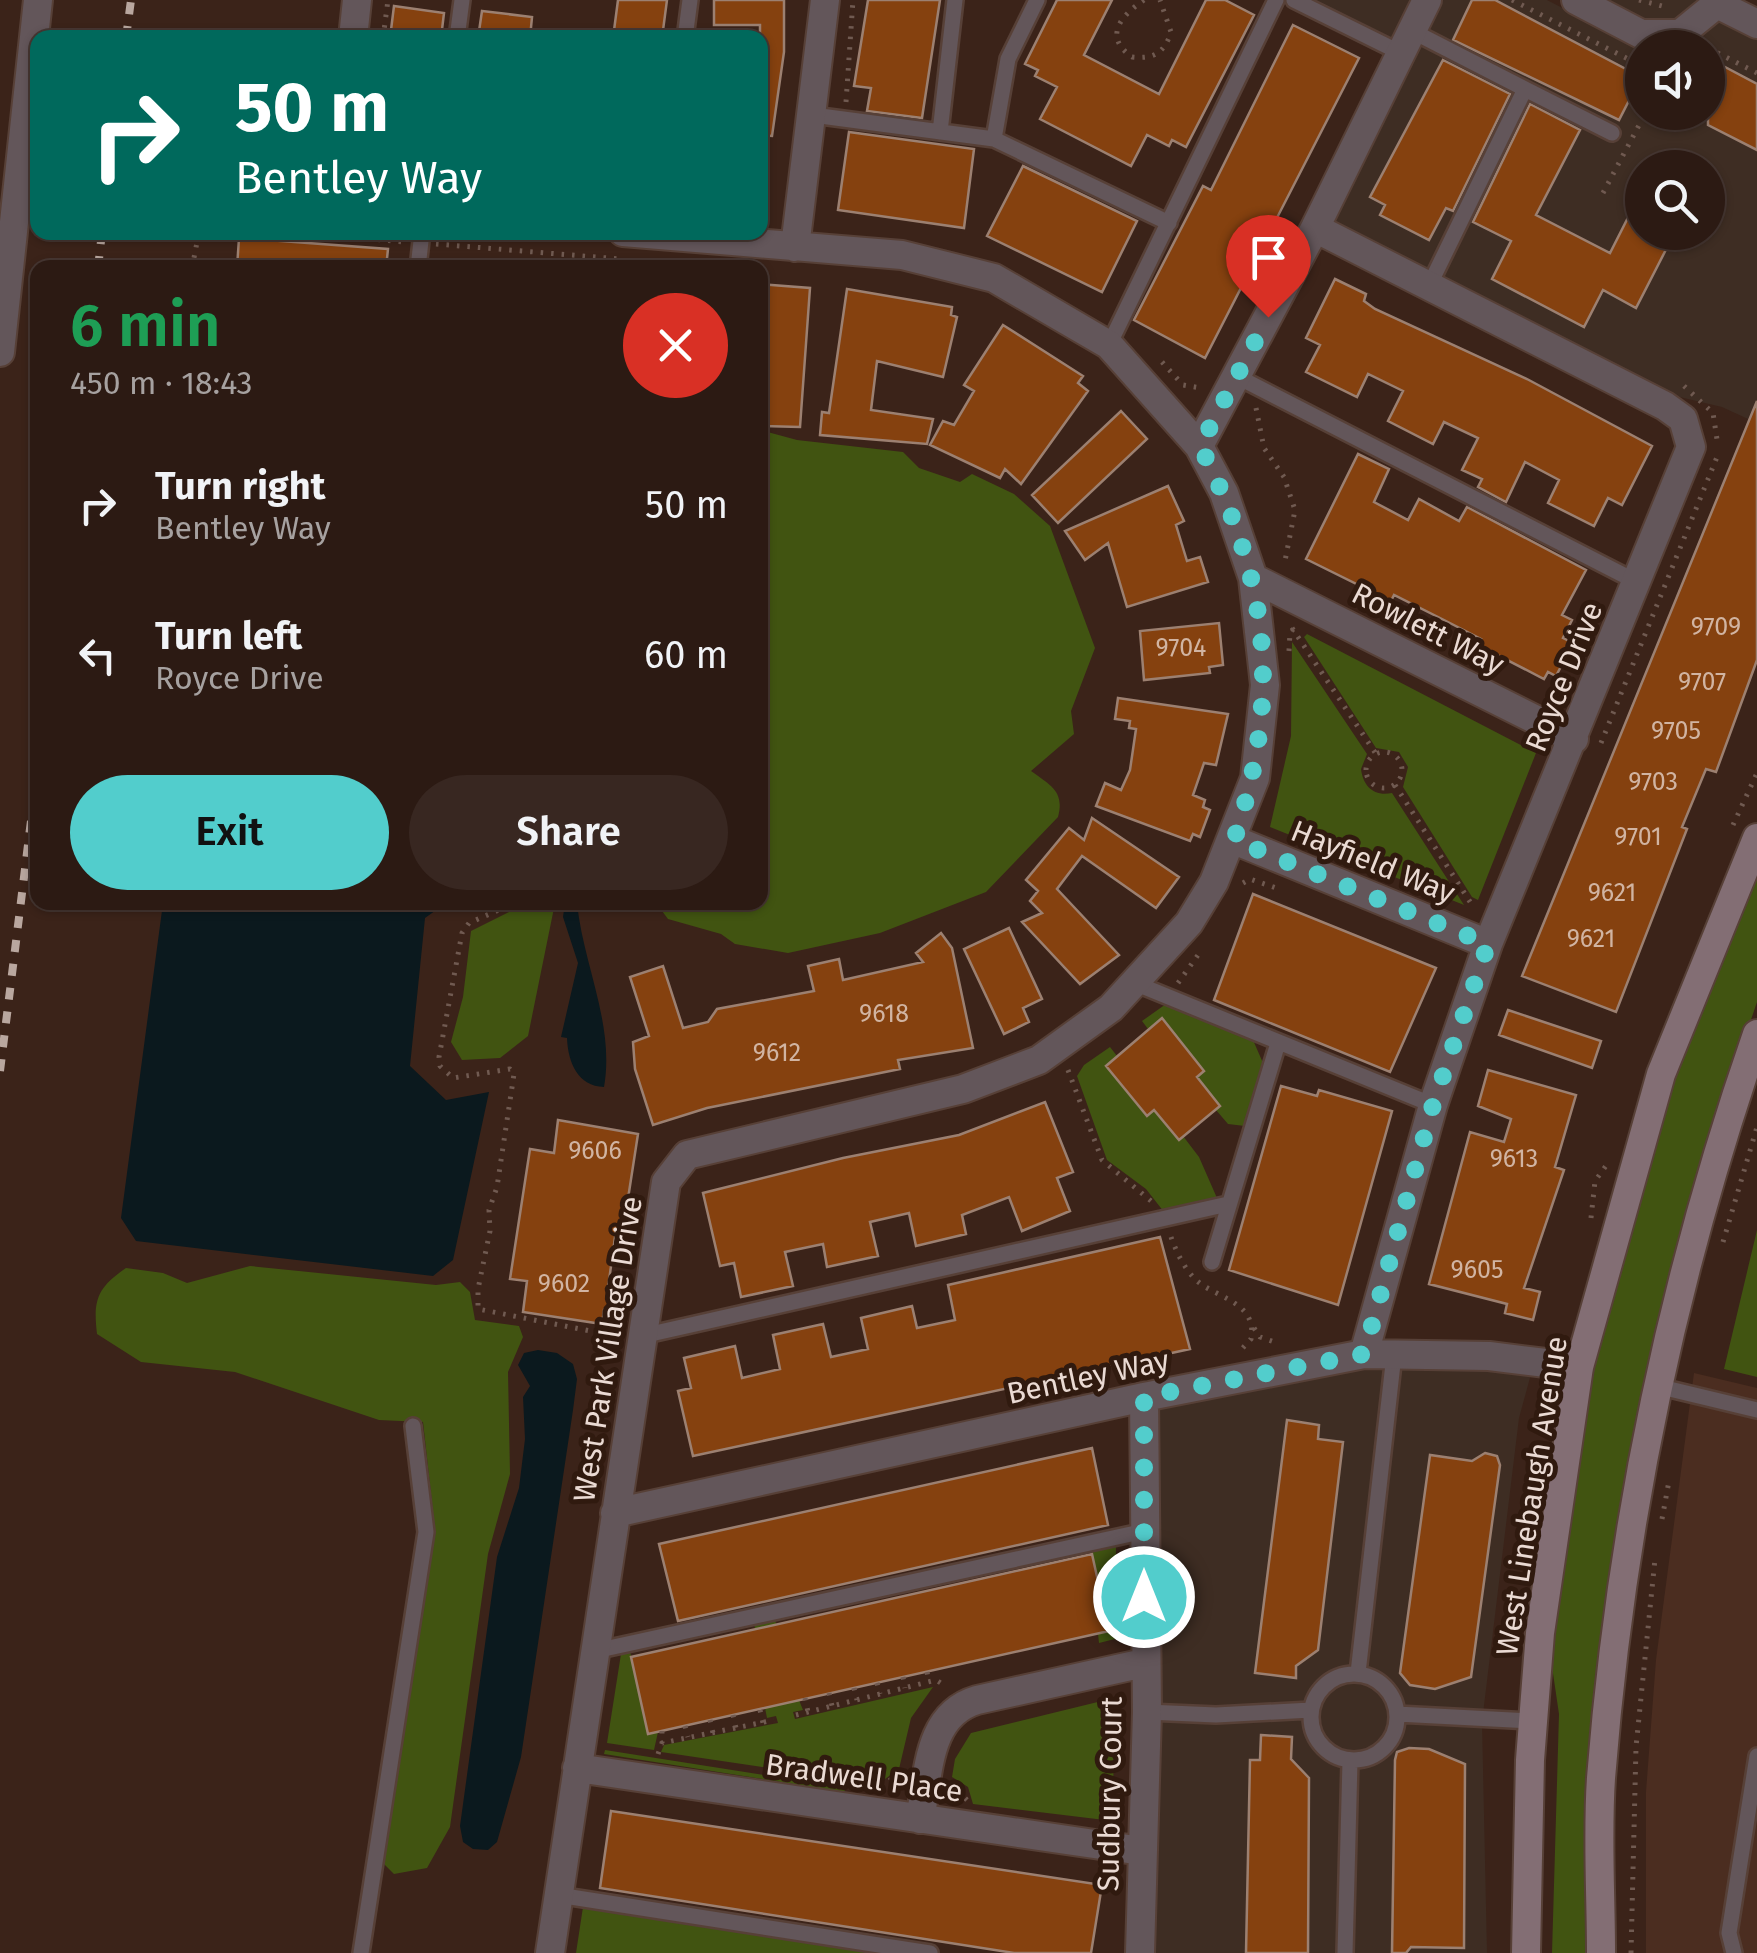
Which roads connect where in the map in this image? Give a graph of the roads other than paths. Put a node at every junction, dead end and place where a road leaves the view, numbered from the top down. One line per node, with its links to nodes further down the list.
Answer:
1 (38, 0): 14 (street)
2 (357, 0): 15 (street)
3 (462, 0): 16 (lane)
4 (690, 0): 17 (lane)
5 (824, 0): 21 (street)
6 (955, 0): 22 (lane)
7 (1036, 0): 24 (lane)
8 (1276, 0): 26 (lane)
9 (1294, 0): 18 (lane)
10 (1427, 0): 18 (street)
11 (1576, 0): 12 (street)
12 (1718, 2): 13 (street)
13 (1757, 24)
14 (33, 30)
15 (354, 30)
16 (458, 30)
17 (686, 30)
18 (1406, 42): 20 (lane); 27 (street)
19 (30, 51): 25 (street)
20 (1525, 89): 23 (lane); 30 (lane)
21 (813, 115): 22 (lane); 29 (street)
22 (940, 132): 24 (lane)
23 (1612, 133)
24 (994, 140): 26 (lane)
25 (11, 171): 32 (street)
26 (1169, 223): 31 (lane)
27 (1315, 228): 30 (street, Royce Drive); 33 (street)
28 (726, 240): 29 (street, West Park Village Drive)
29 (795, 246): 31 (street, West Park Village Drive)
30 (1429, 286): 36 (street, Royce Drive)
31 (1109, 344): 34 (street, West Park Village Drive)
32 (0, 352)
33 (1236, 376): 34 (street); 36 (lane)
34 (1200, 446): 35 (street, West Park Village Drive)
35 (1253, 578): 37 (street, Rowlett Way); 39 (street, West Park Village Drive)
36 (1638, 582): 37 (street, Royce Drive)
37 (1585, 748): 40 (street, Royce Drive)
38 (1757, 838): 50 (main road, West Linebaugh Avenue)
39 (1234, 840): 40 (street, Hayfield Way); 41 (street, West Park Village Drive)
40 (1488, 944): 44 (street, Royce Drive)
41 (1137, 984): 43 (lane); 47 (street, West Park Village Drive)
42 (1757, 1034): 51 (main road)
43 (1278, 1043): 44 (lane); 45 (lane)
44 (1433, 1105): 48 (street, Royce Drive)
45 (1228, 1204): 46 (lane); 47 (lane)
46 (1212, 1262)
47 (642, 1336): 55 (street, West Park Village Drive)
48 (1364, 1354): 49 (street, Bentley Way); 52 (street, Bentley Way)
49 (1394, 1355): 50 (street, Bentley Way); 59 (lane)
50 (1580, 1367): 63 (main road, West Linebaugh Avenue)
51 (1656, 1386): 53 (lane); 76 (main road)
52 (1144, 1397): 55 (street, Bentley Way); 56 (street, Sudbury Court)
53 (1757, 1410)
54 (413, 1426): 70 (lane)
55 (616, 1514): 57 (street, West Park Village Drive)
56 (1145, 1531): 57 (lane); 58 (street, Sudbury Court)
57 (595, 1651): 66 (street, West Park Village Drive)
58 (1144, 1663): 61 (street, Sudbury Court); 67 (street)
59 (1358, 1674): 60 (lane); 62 (lane)
60 (1311, 1710): 61 (lane); 65 (lane)
61 (1148, 1712): 68 (street, Sudbury Court)
62 (1397, 1714): 63 (lane); 65 (lane)
63 (1534, 1721): 75 (main road, West Linebaugh Avenue)
64 (1757, 1756): 77 (lane)
65 (1350, 1761): 74 (lane)
66 (577, 1768): 67 (street, Bradwell Place); 69 (street, West Park Village Drive)
67 (920, 1819): 68 (street, Bradwell Place)
68 (1142, 1851): 73 (street, Sudbury Court)
69 (558, 1895): 71 (street, West Park Village Drive); 72 (lane)
70 (361, 1953)
71 (550, 1953)
72 (930, 1953)
73 (1140, 1953)
74 (1345, 1953)
75 (1526, 1953)
76 (1600, 1953)
77 (1734, 1953)

